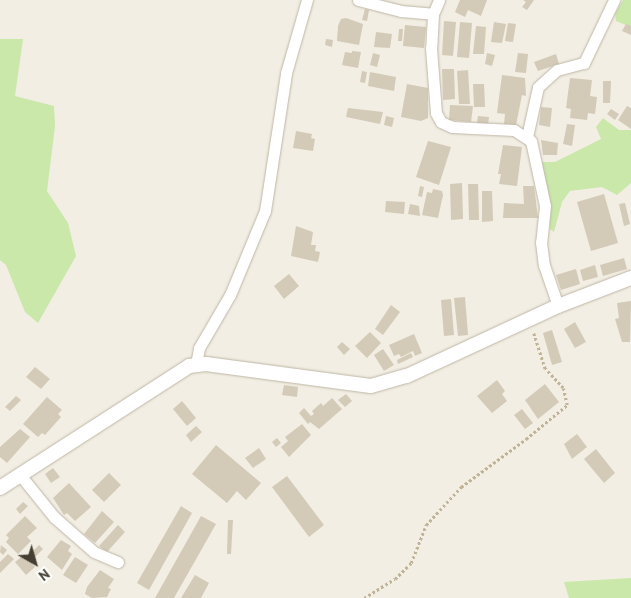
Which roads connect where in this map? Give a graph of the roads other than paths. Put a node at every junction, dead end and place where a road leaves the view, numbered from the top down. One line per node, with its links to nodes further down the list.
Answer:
1 (307, 0): 9 (street)
2 (358, 0): 5 (street)
3 (439, 0): 5 (street)
4 (614, 0): 6 (street)
5 (433, 14): 6 (street)
6 (527, 137): 8 (street)
7 (631, 278): 8 (street)
8 (558, 306): 9 (street)
9 (196, 364): 10 (street)
10 (21, 476): 11 (street); 12 (street)
11 (0, 488)
12 (118, 562)

